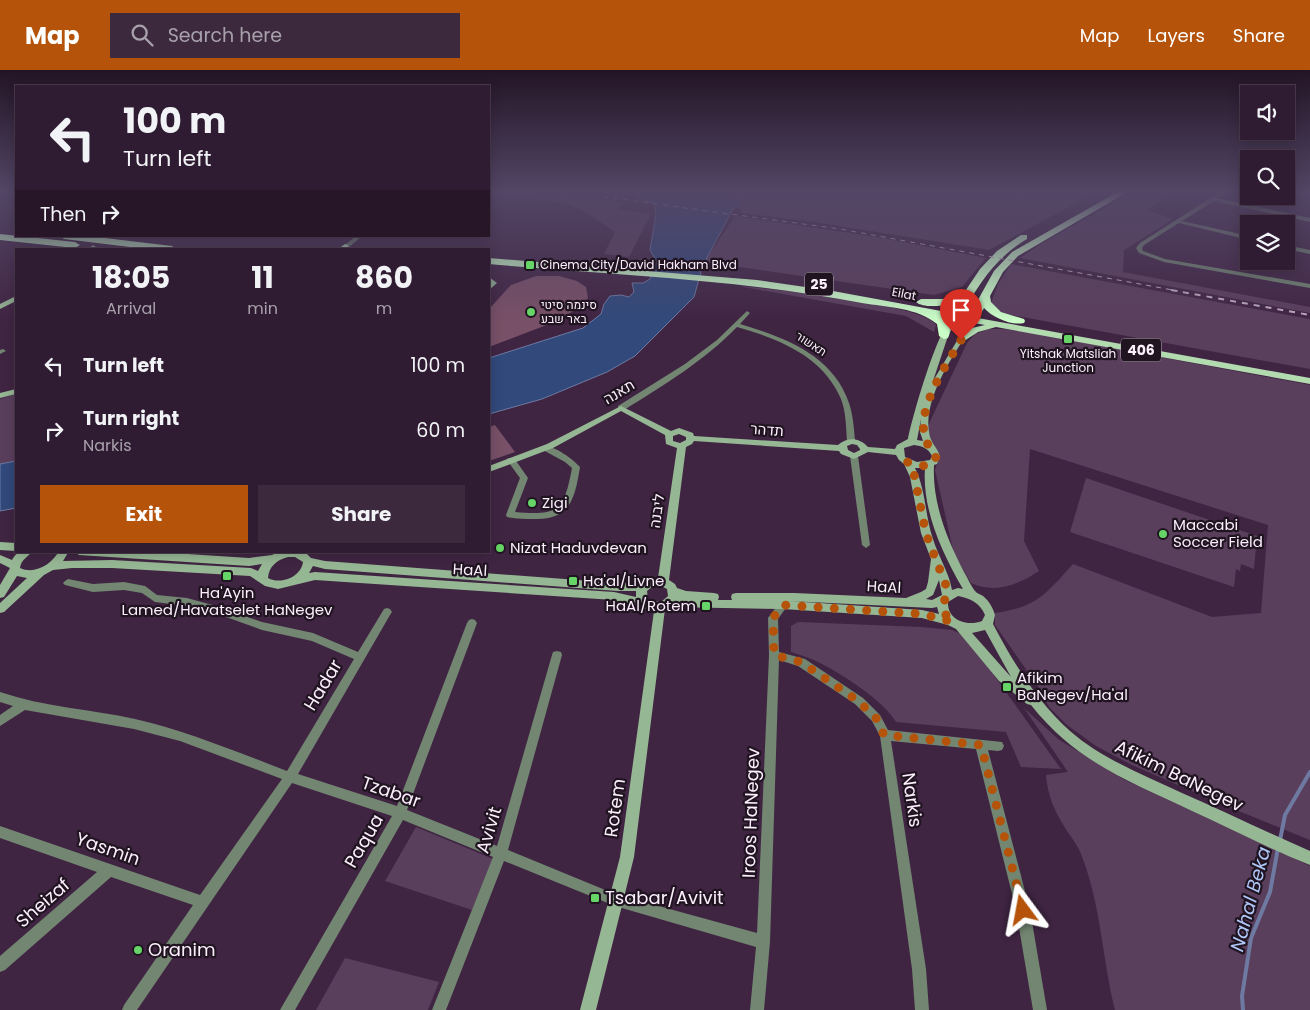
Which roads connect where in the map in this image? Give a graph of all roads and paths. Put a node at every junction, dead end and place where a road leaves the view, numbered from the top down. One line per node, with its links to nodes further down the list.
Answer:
1 (1033, 234): 25 (highway)
2 (1048, 234): 26 (highway)
3 (1158, 234): 23 (street)
4 (0, 237): 8 (highway)
5 (123, 237): 9 (highway)
6 (138, 237): 10 (highway)
7 (360, 237): 14 (street)
8 (62, 240): 9 (highway); 11 (highway); 12 (highway)
9 (107, 242): 10 (highway); 12 (highway)
10 (153, 246): 13 (highway)
11 (73, 248)
12 (92, 248)
13 (166, 248)
14 (346, 248)
15 (1295, 248): 16 (street)
16 (1310, 252)
17 (490, 254): 21 (highway, Eilat / 25)
18 (490, 261): 19 (highway, Eilat / 25)
19 (507, 262): 20 (highway); 21 (highway, Eilat / 25)
20 (490, 267)
21 (649, 269): 22 (highway, Eilat / 25)
22 (718, 275): 29 (highway, Eilat / 25); 30 (highway, Eilat / 25)
23 (1310, 286)
24 (15, 292): 28 (street)
25 (970, 292): 29 (highway); 33 (highway)
26 (985, 296): 34 (highway); 35 (highway)
27 (15, 299): 31 (street)
28 (0, 300)
29 (917, 302): 33 (highway, Eilat / 25)
30 (902, 306): 33 (highway, Eilat / 25); 38 (highway)
31 (0, 307)
32 (747, 313): 36 (street, תאנה)
33 (957, 313): 34 (highway, Eilat / 25); 38 (street)
34 (974, 316): 35 (main road, Eilat / 406); 37 (main road, Eilat / 406); 39 (street)
35 (1020, 321): 40 (main road, Eilat / 406)
36 (736, 325): 44 (street, תאנה); 47 (street, תאשור)
37 (1006, 325): 39 (main road); 41 (main road, Eilat / 406)
38 (944, 336): 48 (street)
39 (961, 340): 50 (street)
40 (1310, 373)
41 (1310, 381)
42 (15, 391): 43 (street)
43 (0, 396)
44 (621, 408): 45 (street); 51 (street, תאנה)
45 (670, 434): 46 (street); 49 (street)
46 (691, 438): 49 (street); 52 (street, תדהר)
47 (851, 441): 52 (street); 53 (street)
48 (905, 444): 50 (street); 54 (street)
49 (682, 446): 76 (street, ליבנה)
50 (929, 447): 58 (street)
51 (546, 448): 56 (street, תאנה); 56 (street)
52 (842, 448): 55 (street)
53 (865, 449): 54 (street); 55 (street)
54 (899, 452): 57 (street)
55 (854, 456): 60 (street)
56 (511, 460): 59 (street, תאנה)
57 (907, 462): 58 (street); 70 (street)
58 (930, 464): 81 (street)
59 (490, 469)
60 (866, 545)
61 (0, 546): 62 (street)
62 (15, 547)
63 (25, 553): 72 (street)
64 (63, 553): 73 (street)
65 (110, 553): 69 (street)
66 (292, 553): 69 (street)
67 (297, 553): 71 (street)
68 (0, 558): 72 (street)
69 (274, 559): 74 (street)
70 (935, 559): 82 (street); 84 (street)
71 (308, 561): 75 (street); 78 (street, HaAl)
72 (15, 568): 73 (street); 80 (street)
73 (47, 569): 74 (street); 88 (street)
74 (264, 578): 75 (street)
75 (294, 581): 83 (street, HaAl)
76 (663, 582): 78 (street); 79 (street)
77 (68, 583): 96 (street)
78 (643, 587): 83 (street)
79 (674, 591): 84 (street, HaAl); 85 (street)
80 (0, 594)
81 (973, 596): 82 (street); 93 (street)
82 (945, 598): 84 (street, HaAl); 92 (street)
83 (644, 602): 85 (street)
84 (892, 603)
85 (664, 605): 86 (street, HaAl); 110 (street, Rotem)
86 (762, 605): 87 (street, HaAl); 90 (street)
87 (783, 605): 90 (street); 92 (street, HaAl)
88 (0, 609)
89 (387, 612): 96 (street, Hadar)
90 (773, 618): 95 (street, Iroos HaNegev)
91 (472, 623): 105 (street, Paqua)
92 (956, 624): 93 (street); 99 (street, Afikim BaNegev)
93 (986, 624): 99 (street, Afikim BaNegev)
94 (557, 655): 107 (street, Avivit)
95 (774, 655): 101 (street, Narkis); 112 (street, Iroos HaNegev)
96 (361, 657): 104 (street, Hadar)
97 (0, 697): 98 (street, Tzabar)
98 (24, 705): 100 (street); 104 (street, Tzabar)
99 (1043, 710): 108 (street, Afikim BaNegev)
100 (0, 721)
101 (884, 735): 102 (street); 119 (street, Narkis)
102 (981, 745): 103 (street); 120 (street)
103 (998, 746)
104 (290, 777): 105 (street, Tzabar); 111 (street)
105 (400, 813): 107 (street, Tzabar); 115 (street, Paqua)
106 (0, 832): 109 (street, Yasmin)
107 (502, 853): 110 (street, Tzabar); 116 (street, Avivit)
108 (1310, 858)
109 (110, 869): 111 (street, Yasmin); 113 (street, Sheizaf)
110 (616, 900): 112 (street, Tzabar); 117 (street, Rotem)
111 (203, 902): 114 (street)
112 (763, 942): 118 (street, Iroos HaNegev)
113 (0, 965)
114 (129, 1009)
115 (287, 1010)
116 (439, 1010)
117 (588, 1010)
118 (757, 1010)
119 (922, 1010)
120 (1040, 1010)

